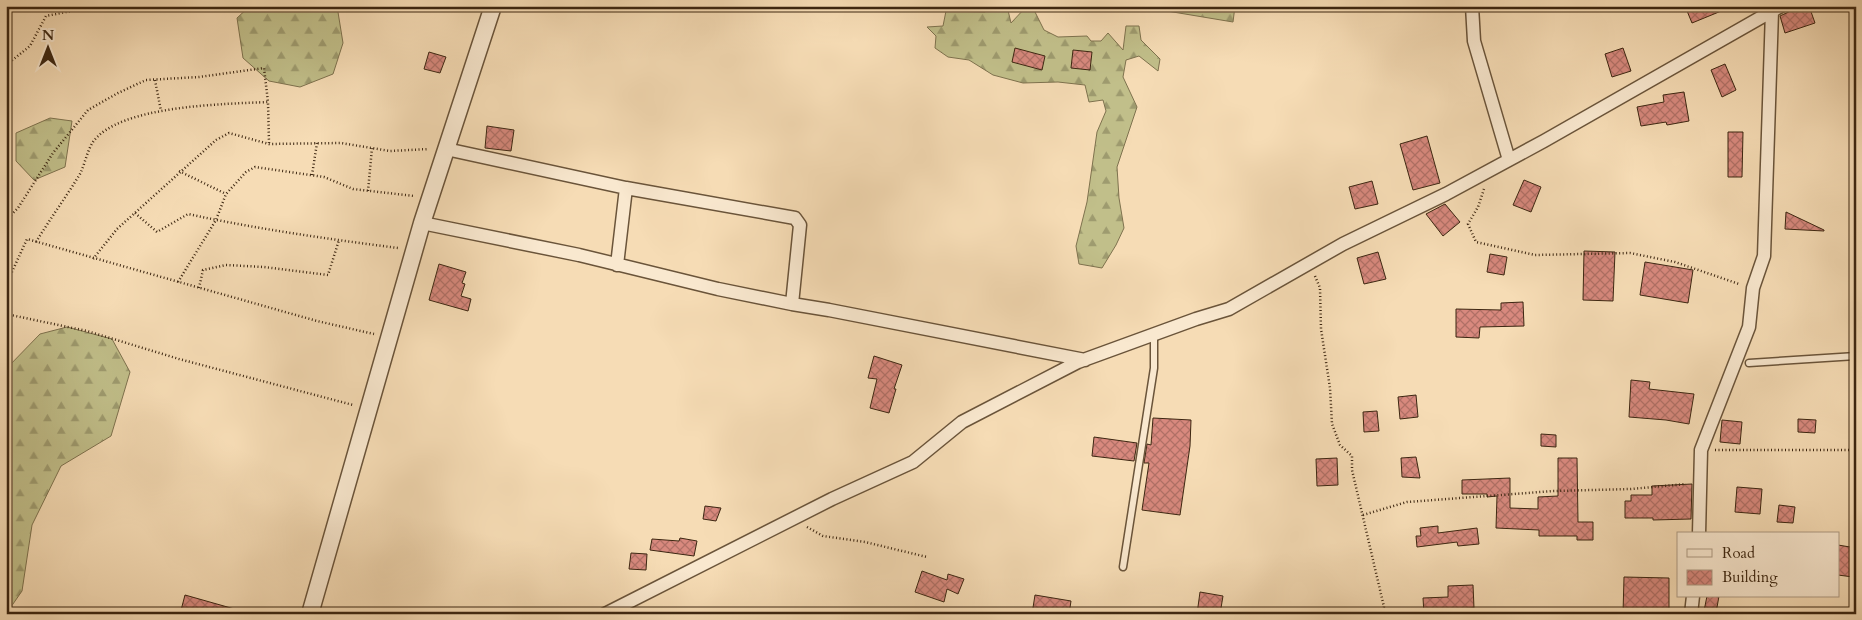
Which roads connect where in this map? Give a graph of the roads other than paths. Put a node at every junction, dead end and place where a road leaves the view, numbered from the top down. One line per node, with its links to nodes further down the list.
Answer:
1 (493, 6): 4 (street)
2 (1472, 6): 5 (street)
3 (1776, 9): 5 (street); 14 (street)
4 (446, 149): 6 (street); 7 (street)
5 (1509, 160): 10 (street)
6 (626, 188): 8 (street); 9 (street)
7 (422, 223): 8 (street); 17 (street)
8 (617, 265): 9 (street)
9 (792, 304): 12 (street)
10 (1154, 334): 12 (street); 15 (lane)
11 (1856, 356): 13 (lane)
12 (1085, 360): 18 (street)
13 (1749, 363)
14 (1699, 532)
15 (1122, 567)
16 (1693, 598): 19 (street)
17 (310, 614)
18 (605, 614)
19 (1691, 614)

